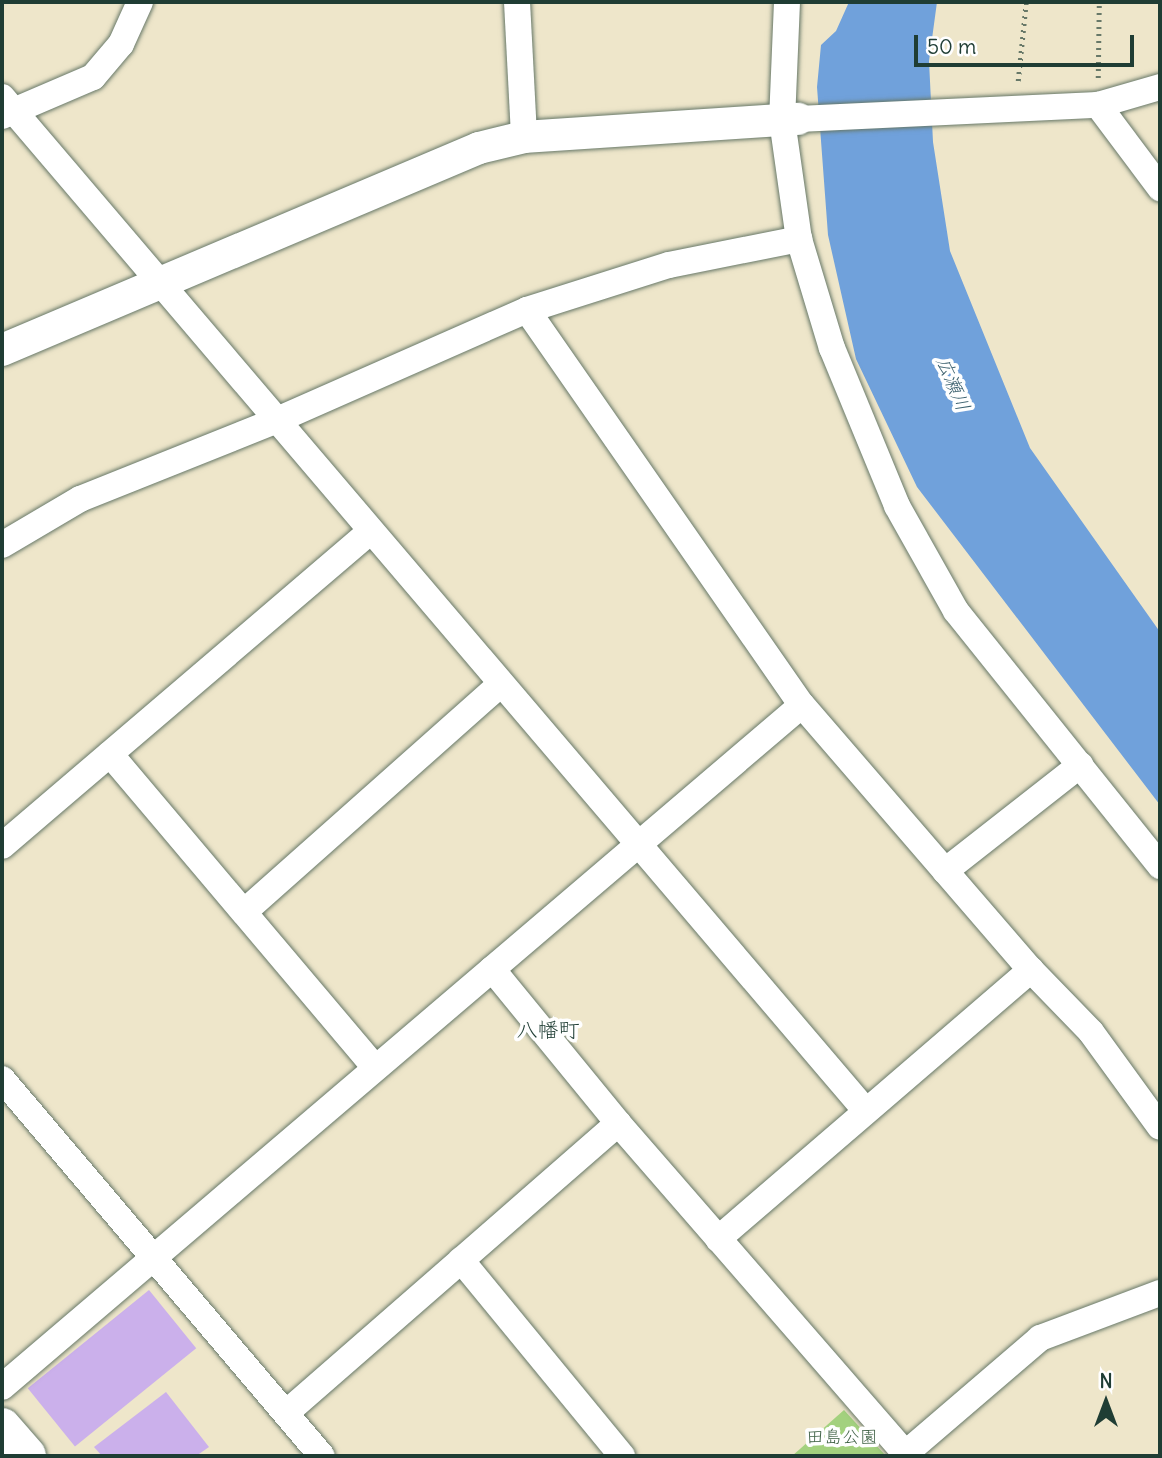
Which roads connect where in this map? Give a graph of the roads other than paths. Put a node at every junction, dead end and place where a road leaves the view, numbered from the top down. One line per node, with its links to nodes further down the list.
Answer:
1 (141, 2): 6 (street)
2 (517, 2): 8 (street)
3 (787, 2): 7 (street)
4 (1160, 87): 5 (street)
5 (1098, 105): 7 (street); 9 (street)
6 (6, 108): 11 (street)
7 (790, 120): 8 (street); 10 (street)
8 (524, 137): 11 (street)
9 (1160, 188)
10 (799, 239): 12 (street); 20 (street)
11 (159, 284): 13 (street); 14 (street)
12 (527, 310): 14 (street); 18 (street)
13 (2, 350)
14 (275, 421): 15 (street); 16 (street)
15 (370, 532): 17 (street); 19 (street)
16 (2, 545)
17 (500, 685): 22 (street); 25 (street)
18 (802, 705): 22 (street); 24 (street)
19 (110, 754): 21 (street); 25 (street)
20 (1080, 765): 23 (street); 24 (street)
21 (2, 846)
22 (637, 846): 26 (street); 30 (street)
23 (1160, 866)
24 (945, 871): 27 (street)
25 (244, 912): 28 (street)
26 (492, 969): 28 (street); 31 (street)
27 (1031, 970): 30 (street); 32 (street)
28 (375, 1068): 34 (street)
29 (2, 1079): 34 (street)
30 (866, 1111): 33 (street)
31 (618, 1122): 33 (street); 35 (street)
32 (1160, 1127)
33 (718, 1239): 40 (street)
34 (153, 1258): 37 (street); 38 (street)
35 (461, 1259): 38 (street); 43 (street)
36 (1160, 1293): 40 (street)
37 (2, 1387)
38 (286, 1413): 42 (street)
39 (2, 1427): 41 (highway)
40 (907, 1455)
41 (27, 1456)
42 (322, 1456)
43 (622, 1456)

